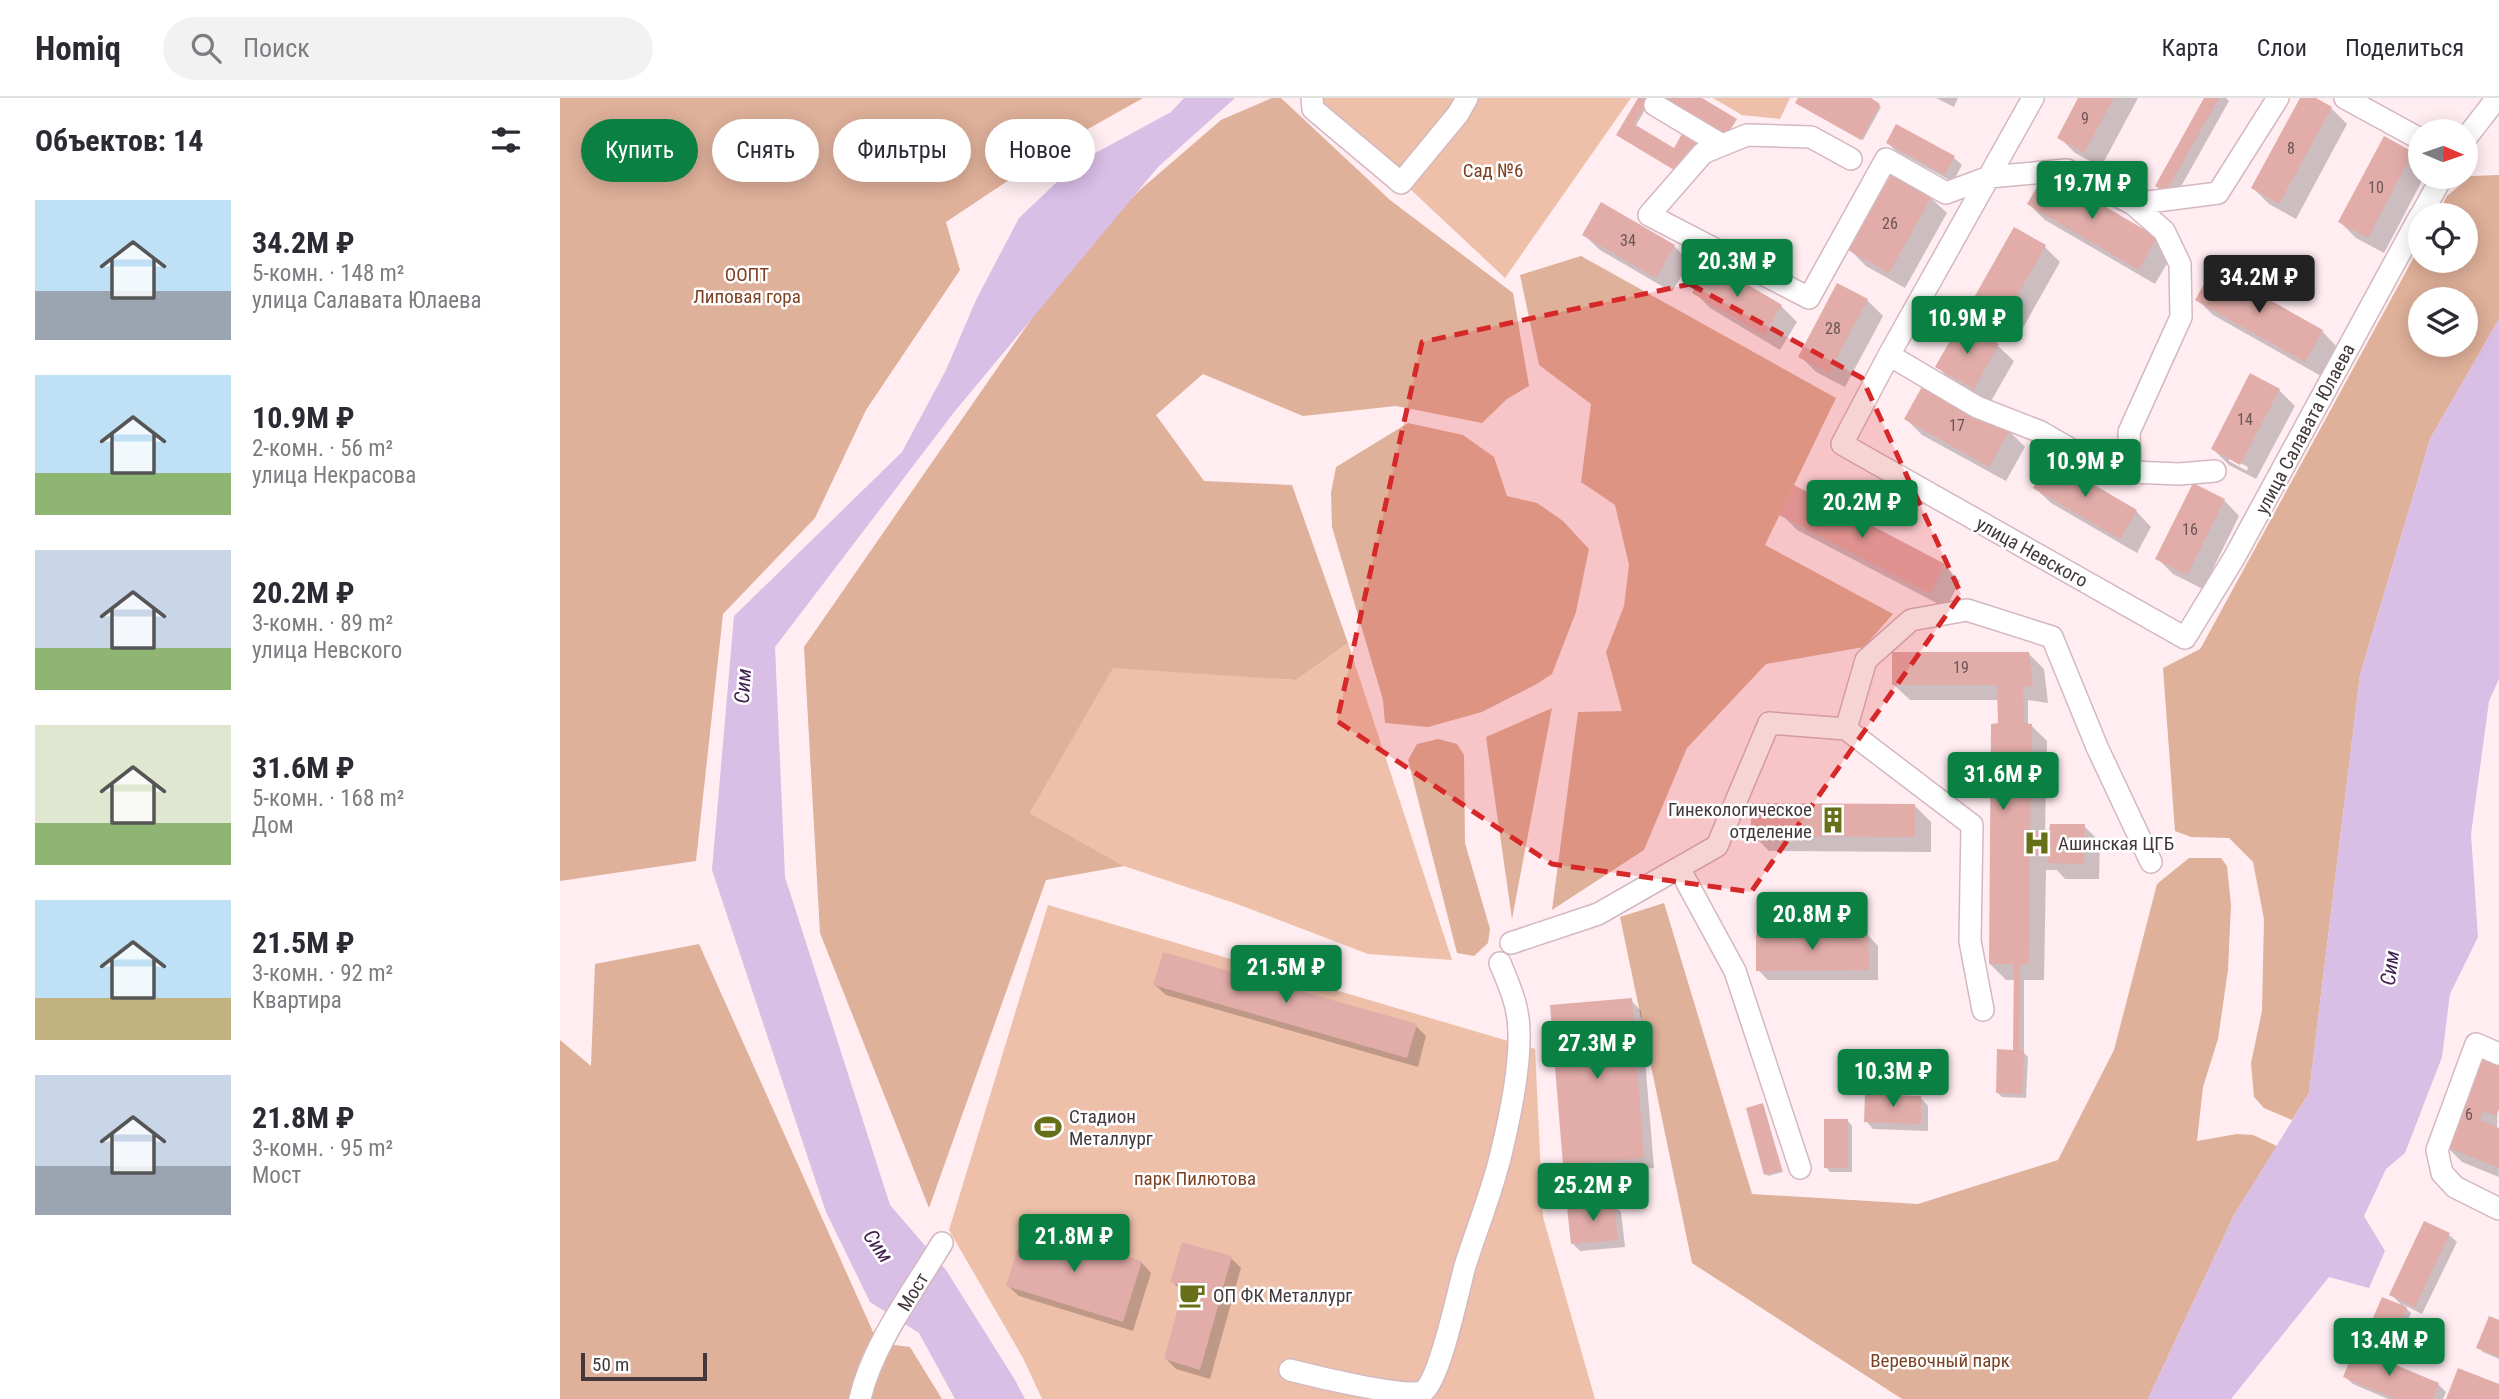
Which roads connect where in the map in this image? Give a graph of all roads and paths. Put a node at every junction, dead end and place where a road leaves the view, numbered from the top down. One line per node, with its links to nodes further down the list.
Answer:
1 (1312, 98): 2 (street)
2 (1467, 98)
3 (2032, 98): 12 (street)
4 (2278, 98): 13 (street)
5 (2345, 98): 9 (street)
6 (2497, 98): 8 (street)
7 (1655, 105): 10 (street)
8 (2478, 123)
9 (2408, 132)
10 (1722, 145): 11 (street); 12 (street)
11 (1851, 159)
12 (1989, 177): 13 (street); 15 (street)
13 (2133, 204): 17 (street)
14 (2408, 240): 18 (street, улица Салавата Юлаева)
15 (1889, 355): 17 (street); 18 (street, улица Невского)
16 (2215, 471): 17 (street)
17 (2130, 473)
18 (2185, 638)
19 (1846, 729): 20 (street); 21 (street); 24 (street)
20 (2151, 862)
21 (1679, 868): 22 (street); 26 (street)
22 (1511, 943)
23 (1500, 963): 29 (street)
24 (1983, 1010)
25 (2499, 1054): 27 (street)
26 (1800, 1168)
27 (2499, 1209)
28 (942, 1243): 30 (street, Мост)
29 (1290, 1370)
30 (860, 1399)

